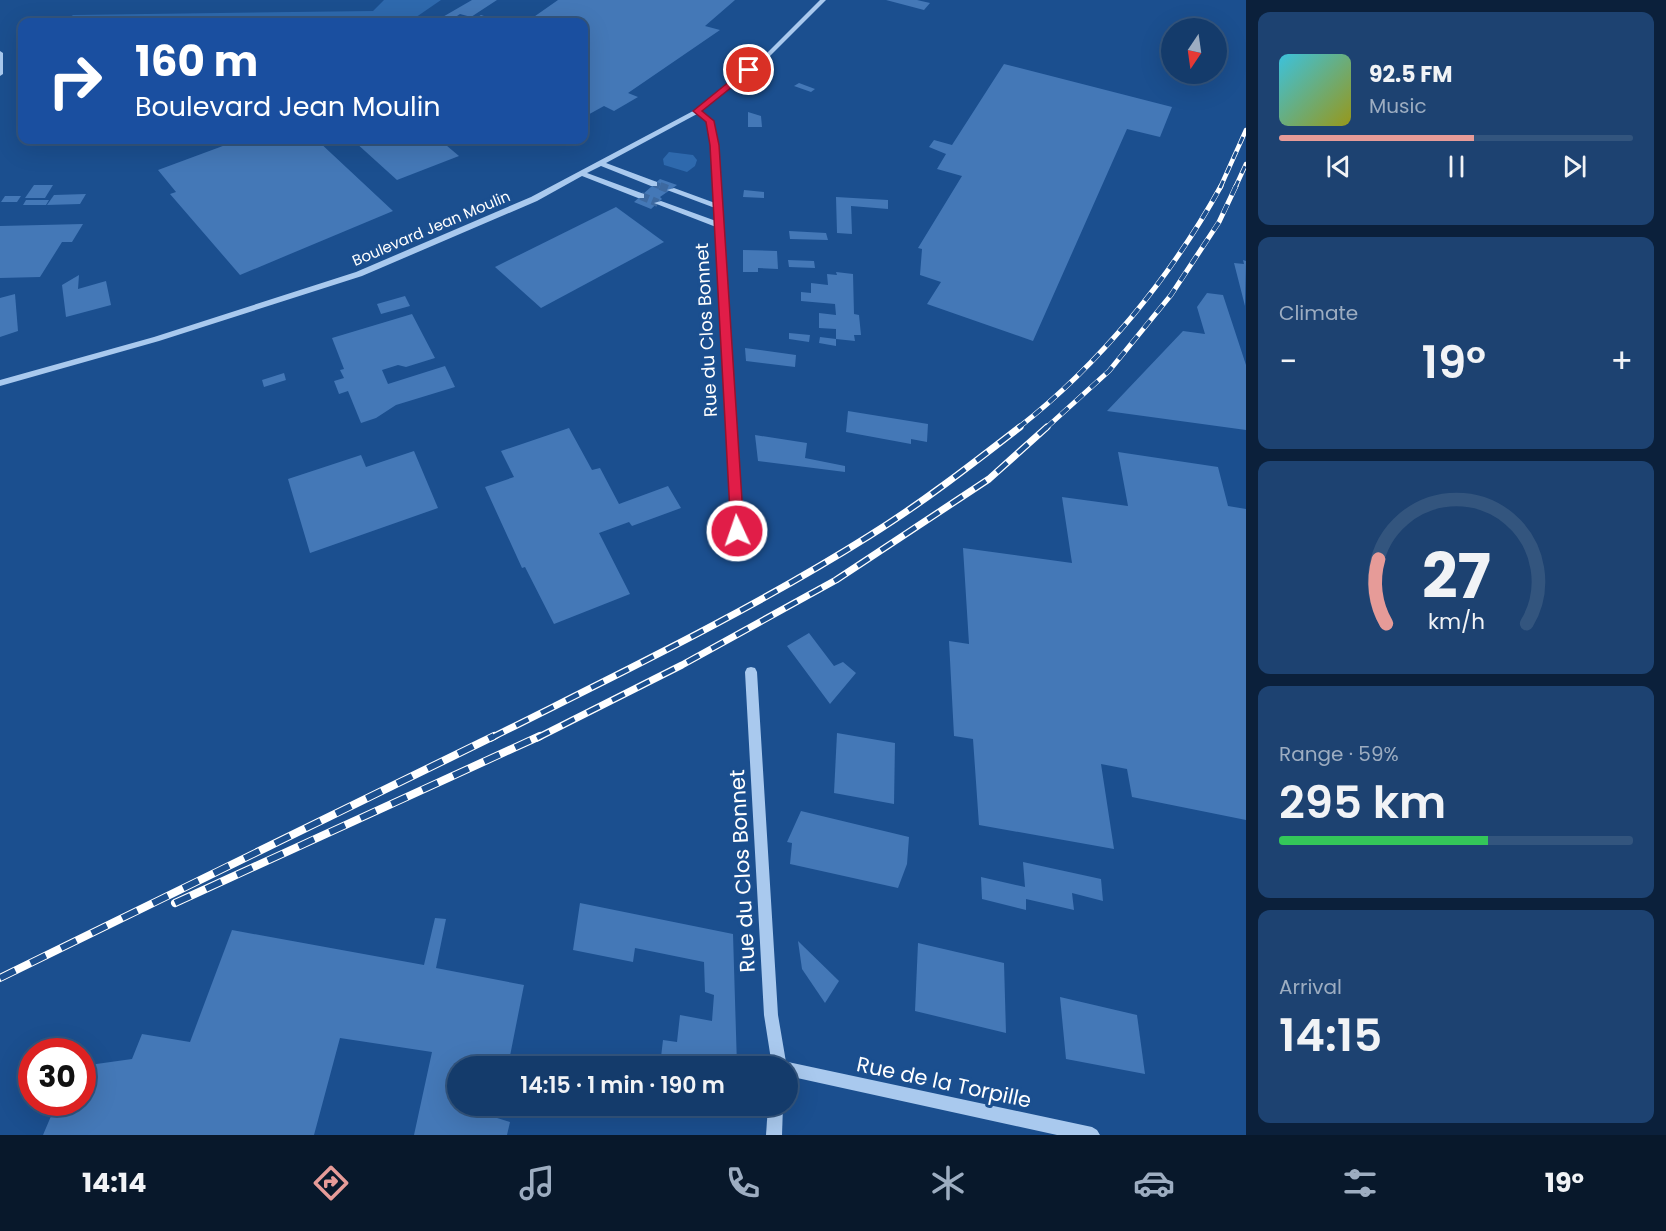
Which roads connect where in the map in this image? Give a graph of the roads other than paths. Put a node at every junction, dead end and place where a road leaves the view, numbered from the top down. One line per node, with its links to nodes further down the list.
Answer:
1 (823, 0): 4 (street, Boulevard Jean Moulin)
2 (0, 53): 3 (street)
3 (0, 74)
4 (697, 111): 5 (street, Boulevard Jean Moulin); 11 (street, Rue du Clos Bonnet)
5 (603, 164): 6 (street, Boulevard Jean Moulin); 7 (street)
6 (583, 174): 9 (street); 13 (street, Boulevard Jean Moulin)
7 (654, 184)
8 (671, 190): 11 (street)
9 (641, 196)
10 (658, 202): 12 (street)
11 (718, 207): 12 (street, Rue du Clos Bonnet)
12 (719, 225): 14 (street, Rue du Clos Bonnet)
13 (0, 383)
14 (739, 554)
15 (752, 672): 16 (street, Rue du Clos Bonnet)
16 (777, 1056)
17 (798, 1072): 20 (street, Rue de la Torpille)
18 (775, 1116): 19 (street)
19 (774, 1135)
20 (1092, 1135)

